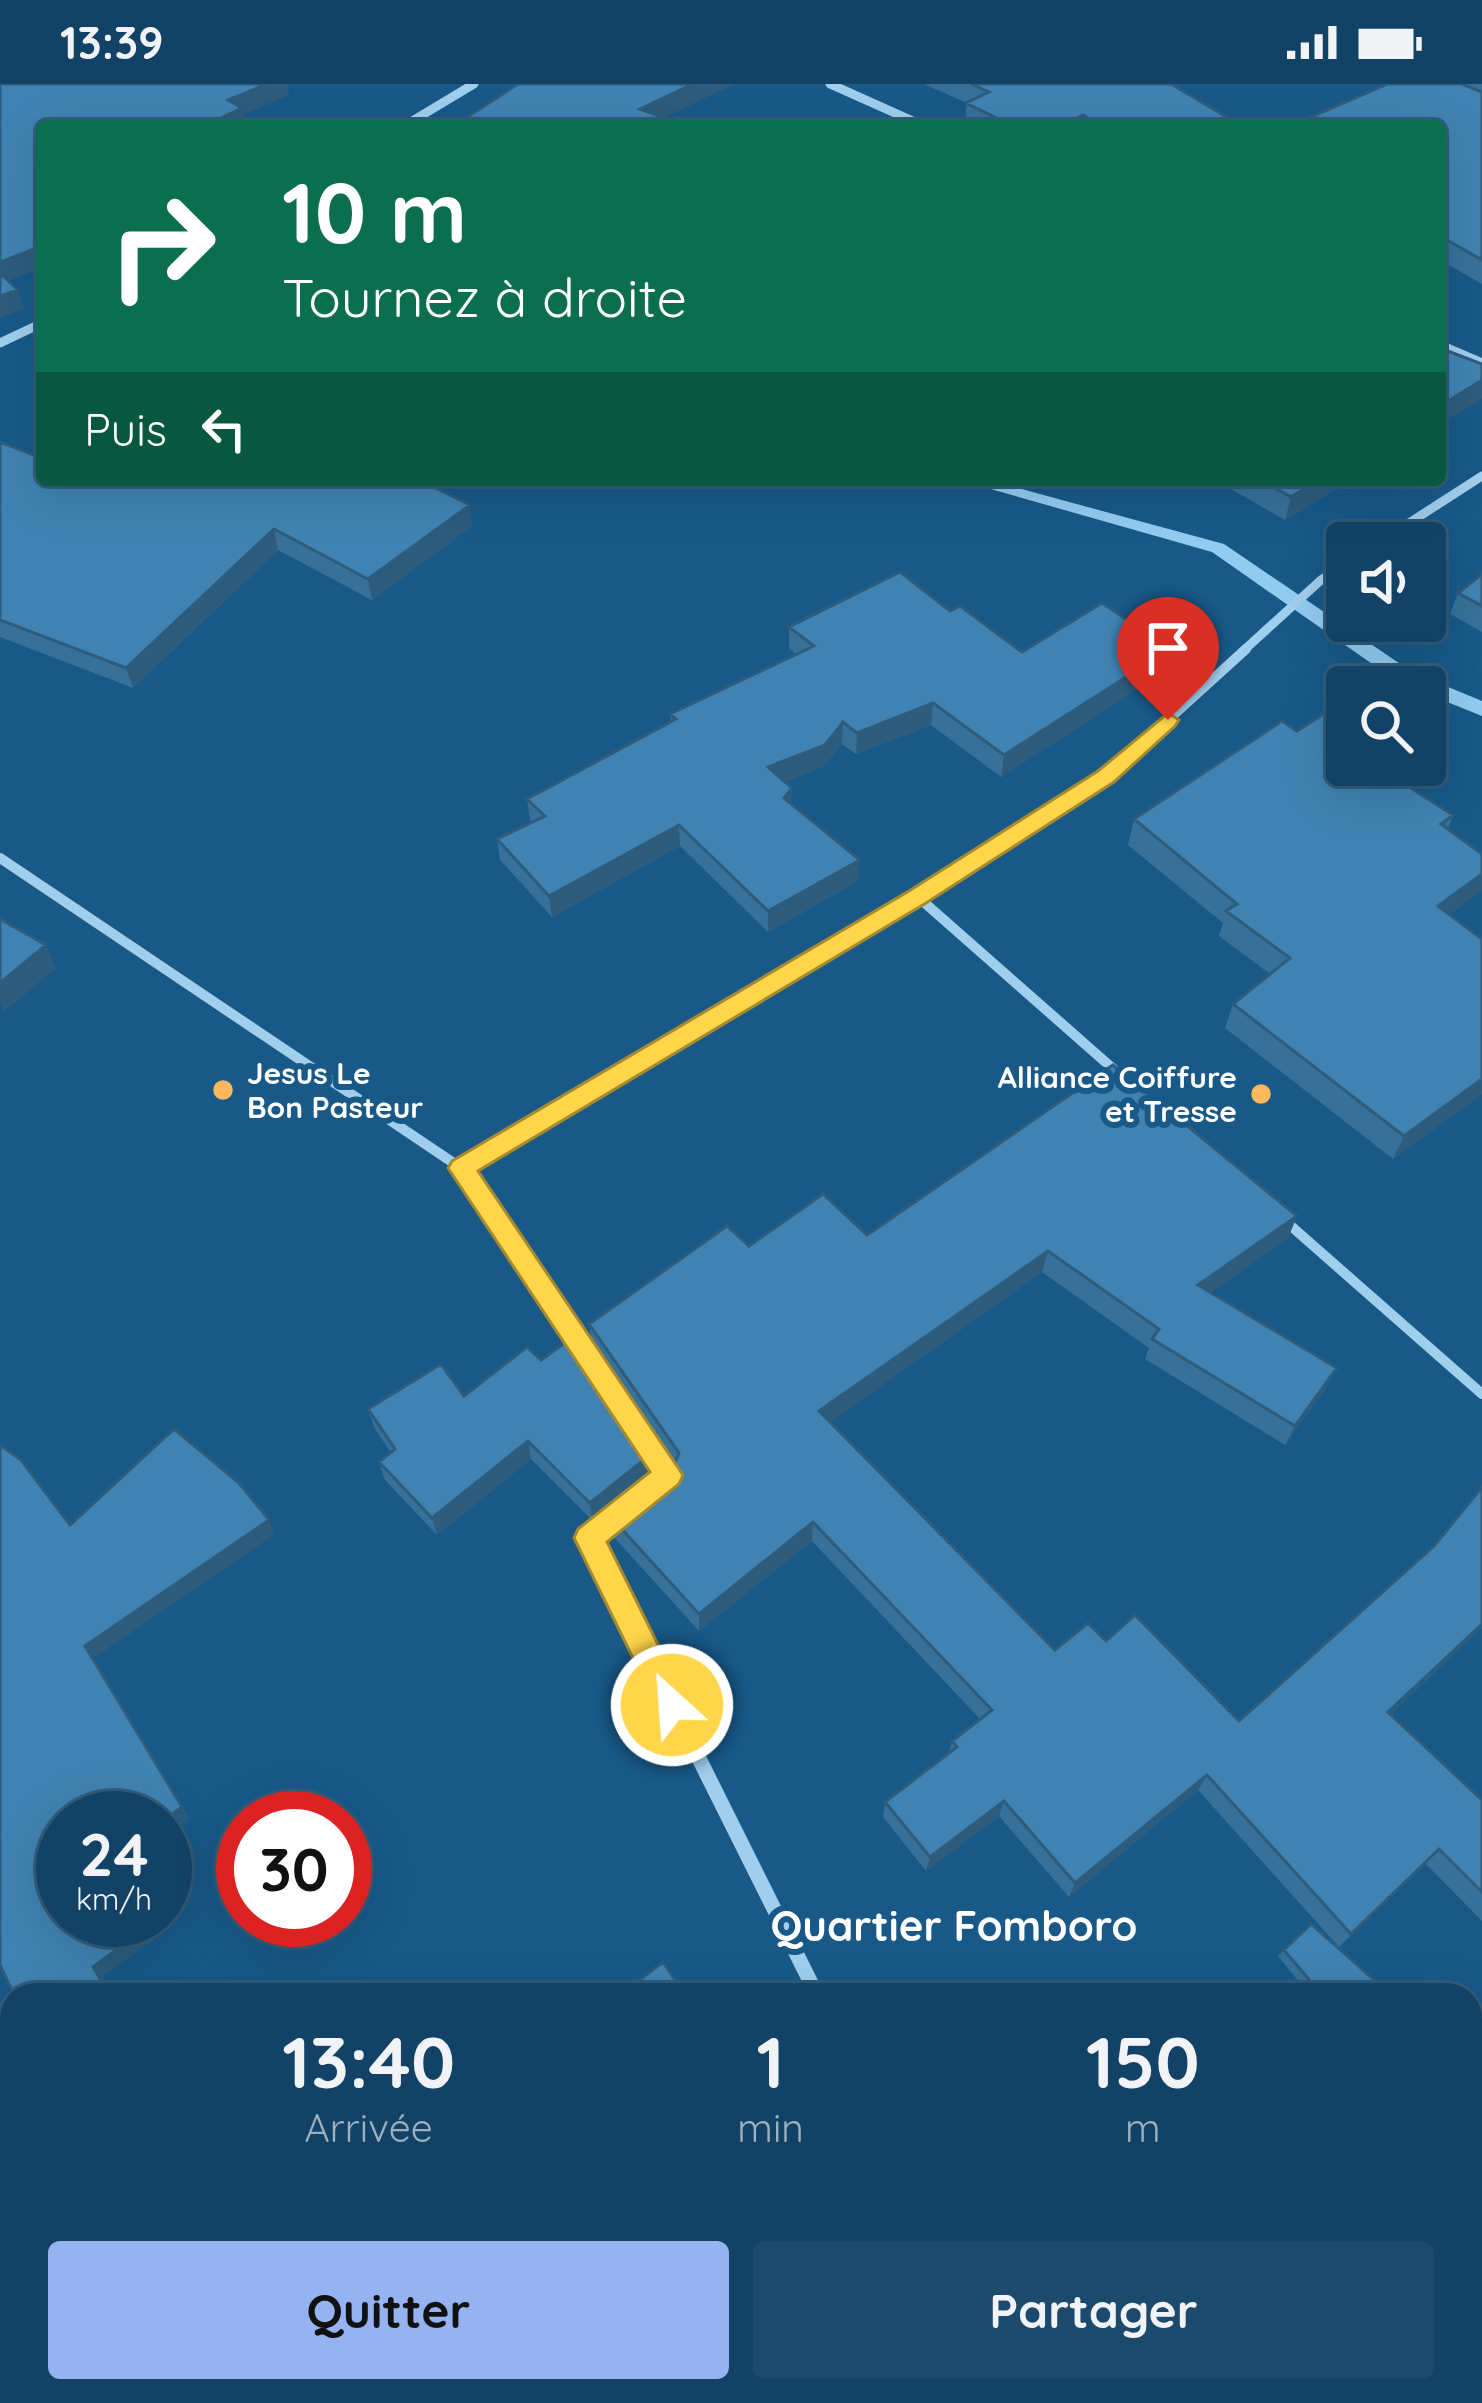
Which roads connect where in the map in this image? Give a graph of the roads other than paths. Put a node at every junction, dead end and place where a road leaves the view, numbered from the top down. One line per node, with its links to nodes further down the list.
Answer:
1 (474, 84): 3 (street)
2 (830, 84): 4 (street)
3 (414, 120)
4 (911, 120)
5 (36, 326): 6 (street)
6 (0, 343)
7 (1446, 348): 8 (street)
8 (1482, 363)
9 (1482, 476): 10 (street)
10 (1411, 522)
11 (1326, 577): 13 (street)
12 (0, 857): 15 (street)
13 (918, 897): 14 (street); 15 (street)
14 (1134, 1088)
15 (461, 1168): 18 (street)
16 (1274, 1210): 17 (street)
17 (1482, 1394)
18 (652, 1487)
19 (637, 1500): 20 (street)
20 (812, 1983)

